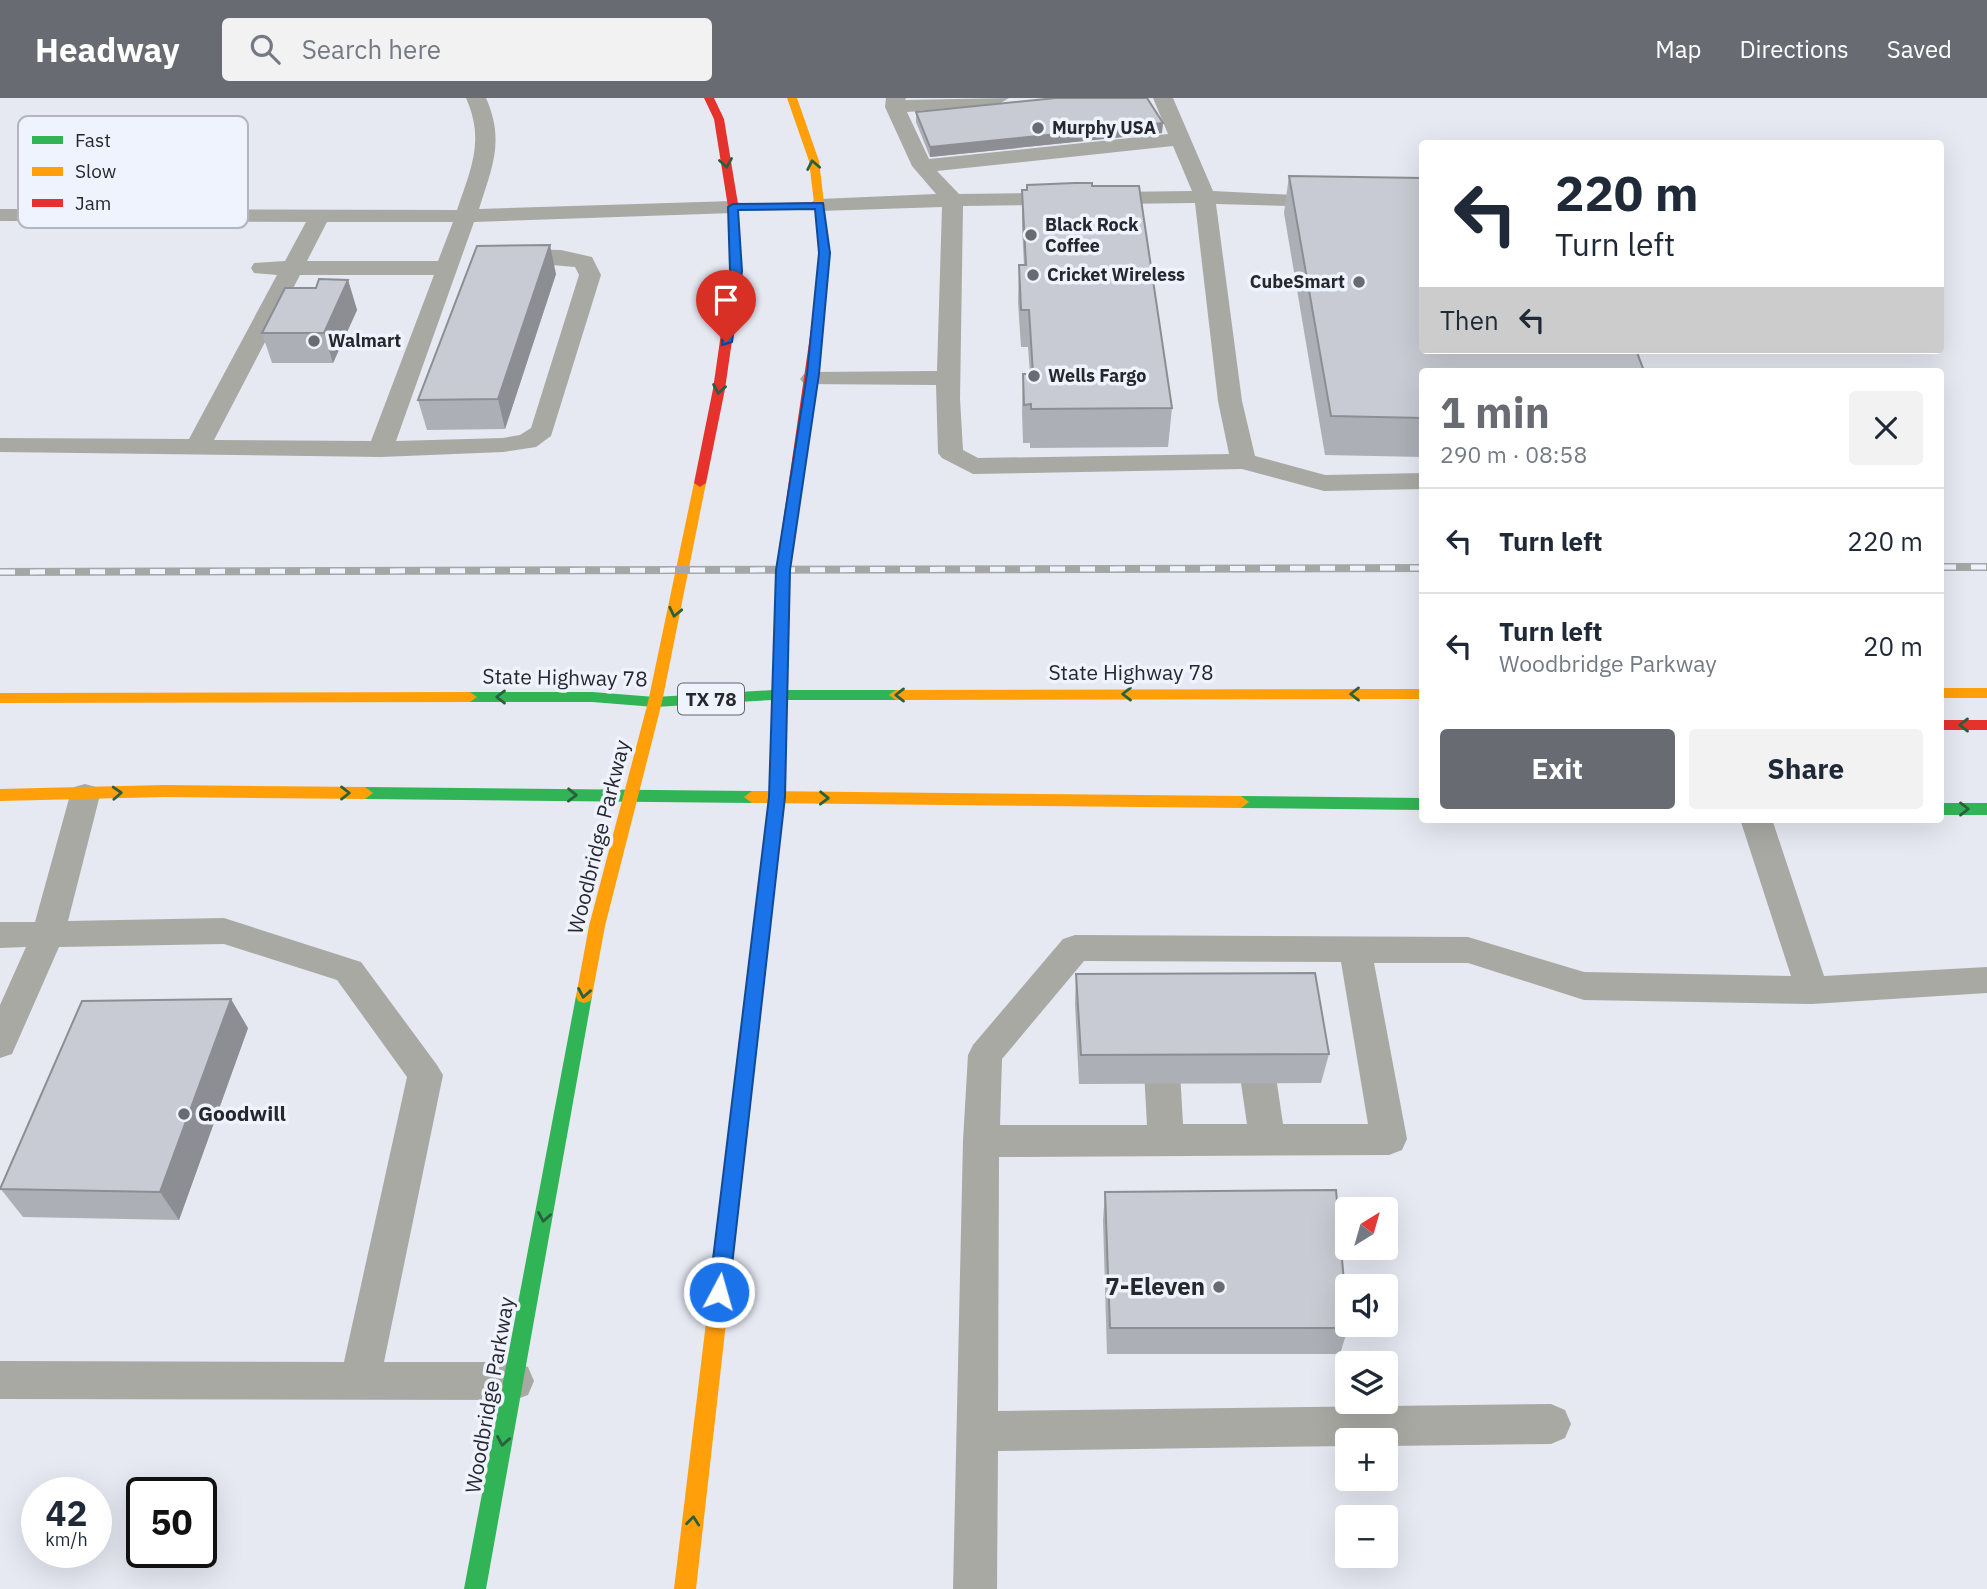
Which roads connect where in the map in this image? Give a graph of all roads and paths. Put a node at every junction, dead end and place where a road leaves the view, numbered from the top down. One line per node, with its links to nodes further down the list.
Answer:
1 (476, 98): 18 (lane)
2 (709, 98): 13 (main road, Woodbridge Parkway, one-way to 13)
3 (792, 98): 12 (main road, one-way to 3)
4 (1163, 98): 7 (lane)
5 (896, 103): 6 (lane); 8 (lane)
6 (995, 104)
7 (1180, 139): 8 (lane); 9 (lane)
8 (922, 166): 10 (lane)
9 (1205, 197): 10 (lane); 11 (lane); 27 (lane)
10 (953, 200): 12 (lane); 22 (lane)
11 (1353, 201)
12 (820, 205): 13 (main road); 23 (main road)
13 (733, 207): 18 (lane); 34 (main road, Woodbridge Parkway, one-way to 34)
14 (0, 215): 15 (lane)
15 (18, 215)
16 (248, 215): 17 (lane)
17 (320, 215): 18 (lane); 21 (lane)
18 (466, 216): 19 (lane)
19 (448, 261): 21 (lane); 26 (lane); 26 (lane)
20 (262, 268): 21 (lane)
21 (292, 268): 25 (lane)
22 (949, 378): 23 (lane); 27 (lane)
23 (813, 379): 32 (main road)
24 (0, 445): 25 (lane)
25 (197, 448): 26 (lane)
26 (381, 449)
27 (1243, 461): 28 (lane)
28 (1419, 481)
29 (1944, 693): 30 (main road)
30 (1987, 693)
31 (1419, 694): 32 (main road, State Highway 78 / TX 78, one-way to 32)
32 (780, 695): 34 (main road, State Highway 78 / TX 78); 40 (main road)
33 (0, 698): 34 (main road, State Highway 78 / TX 78, one-way to 33)
34 (655, 702): 39 (main road, Woodbridge Parkway)
35 (1944, 725): 36 (main road, one-way to 35)
36 (1987, 725)
37 (0, 795): 38 (main road)
38 (85, 795): 39 (main road, one-way to 39); 45 (lane)
39 (629, 795): 40 (main road); 58 (main road, Woodbridge Parkway, one-way to 58)
40 (777, 797): 41 (main road, one-way to 41); 62 (main road, one-way to 40)
41 (1419, 804)
42 (1944, 809): 43 (main road, one-way to 43)
43 (1987, 809)
44 (1757, 823): 49 (lane)
45 (48, 934): 46 (lane); 50 (lane); 57 (lane)
46 (0, 935)
47 (1355, 948): 49 (lane); 53 (lane); 55 (lane)
48 (1987, 980): 49 (lane)
49 (1812, 990)
50 (0, 1044)
51 (1257, 1070): 53 (lane)
52 (1162, 1071): 54 (lane)
53 (1267, 1139): 54 (lane)
54 (1167, 1140): 55 (lane)
55 (981, 1141): 60 (lane)
56 (0, 1380): 57 (lane)
57 (360, 1380): 58 (lane)
58 (514, 1381): 61 (main road, Woodbridge Parkway, one-way to 61)
59 (1550, 1424): 60 (lane)
60 (977, 1431): 63 (lane)
61 (475, 1589)
62 (685, 1589)
63 (975, 1589)

